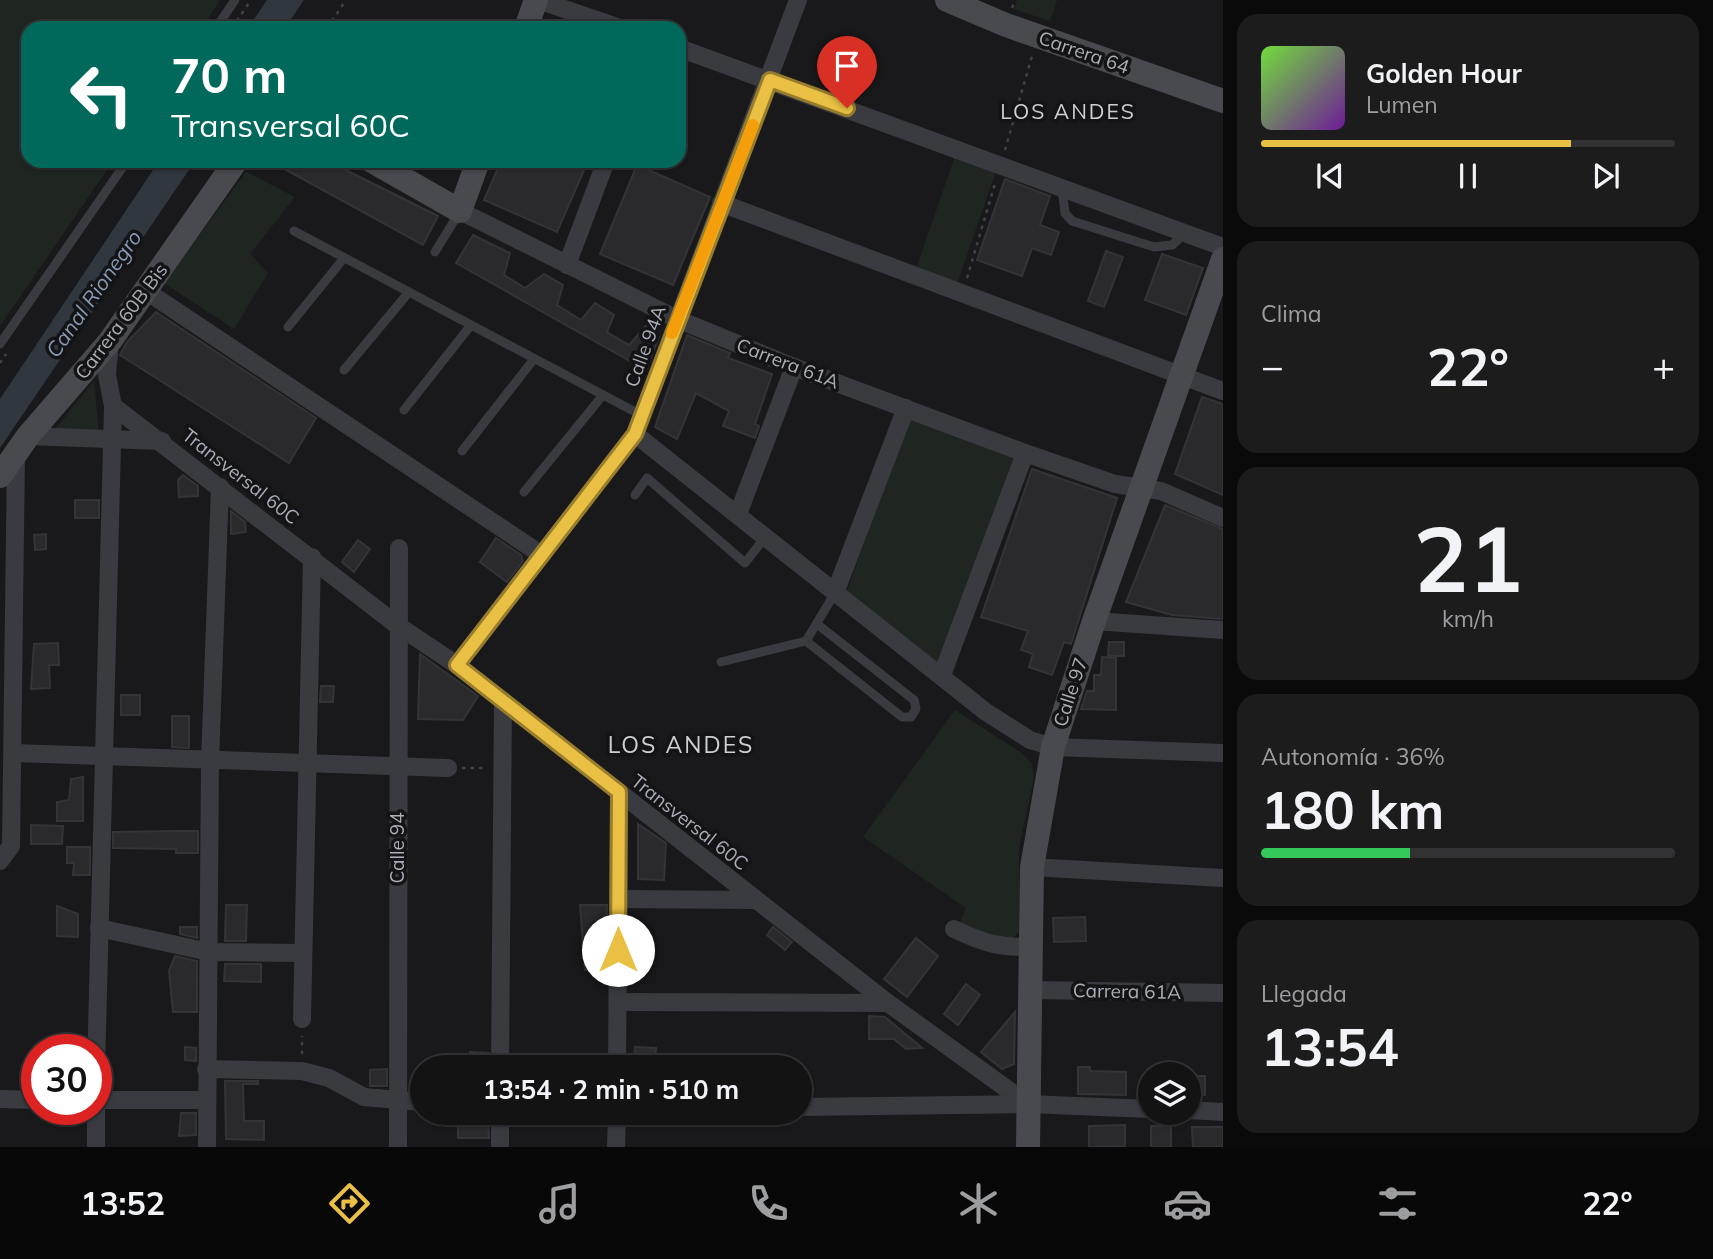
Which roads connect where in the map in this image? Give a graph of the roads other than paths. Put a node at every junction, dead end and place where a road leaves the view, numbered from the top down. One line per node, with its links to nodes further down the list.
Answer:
1 (235, 0): 5 (lane)
2 (537, 0): 6 (street); 7 (street)
3 (798, 0): 9 (street, Calle 94A)
4 (947, 0): 10 (street, Carrera 64)
5 (221, 21)
6 (529, 21)
7 (599, 21)
8 (686, 50): 9 (street)
9 (770, 80): 16 (street); 17 (street, Calle 94A)
10 (1223, 101)
11 (122, 168): 32 (lane)
12 (231, 168): 26 (street, Carrera 60B Bis)
13 (384, 168): 18 (street, Carrera 61A)
14 (475, 168): 18 (street)
15 (603, 168): 25 (street)
16 (1062, 188): 20 (street); 20 (lane)
17 (721, 203): 28 (street, Calle 94A); 36 (street)
18 (460, 211): 22 (lane); 25 (street, Carrera 61A)
19 (294, 231): 23 (lane)
20 (1186, 233): 21 (street)
21 (1223, 247)
22 (435, 252)
23 (344, 258): 27 (lane); 30 (lane)
24 (1223, 259): 36 (street, Calle 97)
25 (567, 265): 28 (street, Carrera 61A)
26 (146, 291): 31 (street, Carrera 60B Bis); 58 (street)
27 (409, 292): 29 (lane); 35 (lane)
28 (677, 319): 34 (street, Carrera 61A); 42 (street, Calle 94A)
29 (471, 325): 33 (lane); 41 (lane)
30 (288, 327)
31 (110, 341): 39 (street); 46 (street, Carrera 60B Bis)
32 (0, 344)
33 (534, 359): 38 (lane); 47 (lane)
34 (794, 367): 40 (street, Carrera 61A); 54 (street)
35 (344, 370)
36 (1182, 375): 37 (street); 51 (street, Calle 97)
37 (1223, 391)
38 (603, 395): 42 (lane); 52 (lane)
39 (113, 405): 44 (street); 45 (street, Transversal 60C)
40 (906, 408): 48 (street, Carrera 61A); 60 (street)
41 (404, 410)
42 (641, 415): 43 (street, Calle 94A)
43 (635, 434): 54 (street); 58 (street, Calle 94A)
44 (110, 441): 45 (street, Transversal 60C); 46 (street, Transversal 60C); 73 (street)
45 (162, 441): 50 (street, Transversal 60C)
46 (22, 445): 49 (street, Carrera 60B Bis); 71 (street)
47 (462, 451)
48 (1025, 453): 51 (street, Carrera 61A); 68 (street)
49 (0, 476)
50 (220, 487): 59 (street, Transversal 60C); 74 (street)
51 (1142, 487): 55 (street, Carrera 61A); 61 (street, Calle 97)
52 (524, 492)
53 (635, 495): 56 (lane)
54 (738, 514): 56 (street)
55 (1223, 518)
56 (766, 536): 60 (street)
57 (399, 548): 63 (street, Calle 94)
58 (542, 555): 67 (street, Calle 94A)
59 (312, 558): 63 (street, Transversal 60C); 75 (street)
60 (835, 593): 62 (lane); 68 (street)
61 (1094, 621): 64 (street); 70 (street, Calle 97)
62 (817, 624): 65 (lane); 65 (lane)
63 (397, 625): 67 (street, Transversal 60C); 76 (street, Calle 94)
64 (1223, 630)
65 (806, 641): 66 (lane)
66 (721, 662)
67 (457, 665): 69 (street, Transversal 60C)
68 (942, 676): 70 (street)
69 (503, 701): 78 (street, Transversal 60C); 95 (street)
70 (1053, 747): 72 (street); 80 (street, Calle 97)
71 (15, 753): 73 (street); 79 (street)
72 (1223, 753)
73 (103, 756): 74 (street); 84 (street)
74 (210, 762): 75 (street); 87 (street)
75 (306, 765): 76 (street); 88 (street)
76 (397, 768): 77 (street); 102 (street, Calle 94)
77 (449, 768)
78 (619, 792): 82 (street); 83 (street, Transversal 60C)
79 (3, 859)
80 (1032, 867): 81 (street); 86 (street, Calle 97)
81 (1223, 878)
82 (619, 899): 83 (street); 91 (street)
83 (755, 900): 92 (street, Transversal 60C)
84 (99, 928): 87 (street); 94 (street)
85 (954, 929): 86 (street)
86 (1031, 946): 89 (street, Calle 97)
87 (209, 952): 88 (street); 97 (street)
88 (302, 953): 93 (street)
89 (1030, 990): 90 (street, Carrera 61A); 104 (street, Calle 97)
90 (1223, 993)
91 (618, 1002): 92 (street); 96 (street)
92 (888, 1003): 104 (street, Transversal 60C)
93 (302, 1019)
94 (97, 1034)
95 (500, 1055)
96 (617, 1055)
97 (206, 1069): 101 (street); 102 (street)
98 (0, 1099): 99 (street)
99 (21, 1100)
100 (112, 1100): 101 (street)
101 (206, 1100): 113 (street)
102 (399, 1101): 103 (street); 114 (street, Calle 94)
103 (410, 1101)
104 (1028, 1104): 105 (street); 106 (street); 117 (street, Calle 97)
105 (812, 1107)
106 (1138, 1109)
107 (1201, 1111): 108 (street)
108 (1223, 1112)
109 (96, 1125): 112 (street)
110 (500, 1125): 115 (street)
111 (617, 1125): 116 (street)
112 (96, 1147)
113 (207, 1147)
114 (398, 1147)
115 (500, 1147)
116 (616, 1147)
117 (1027, 1147)

